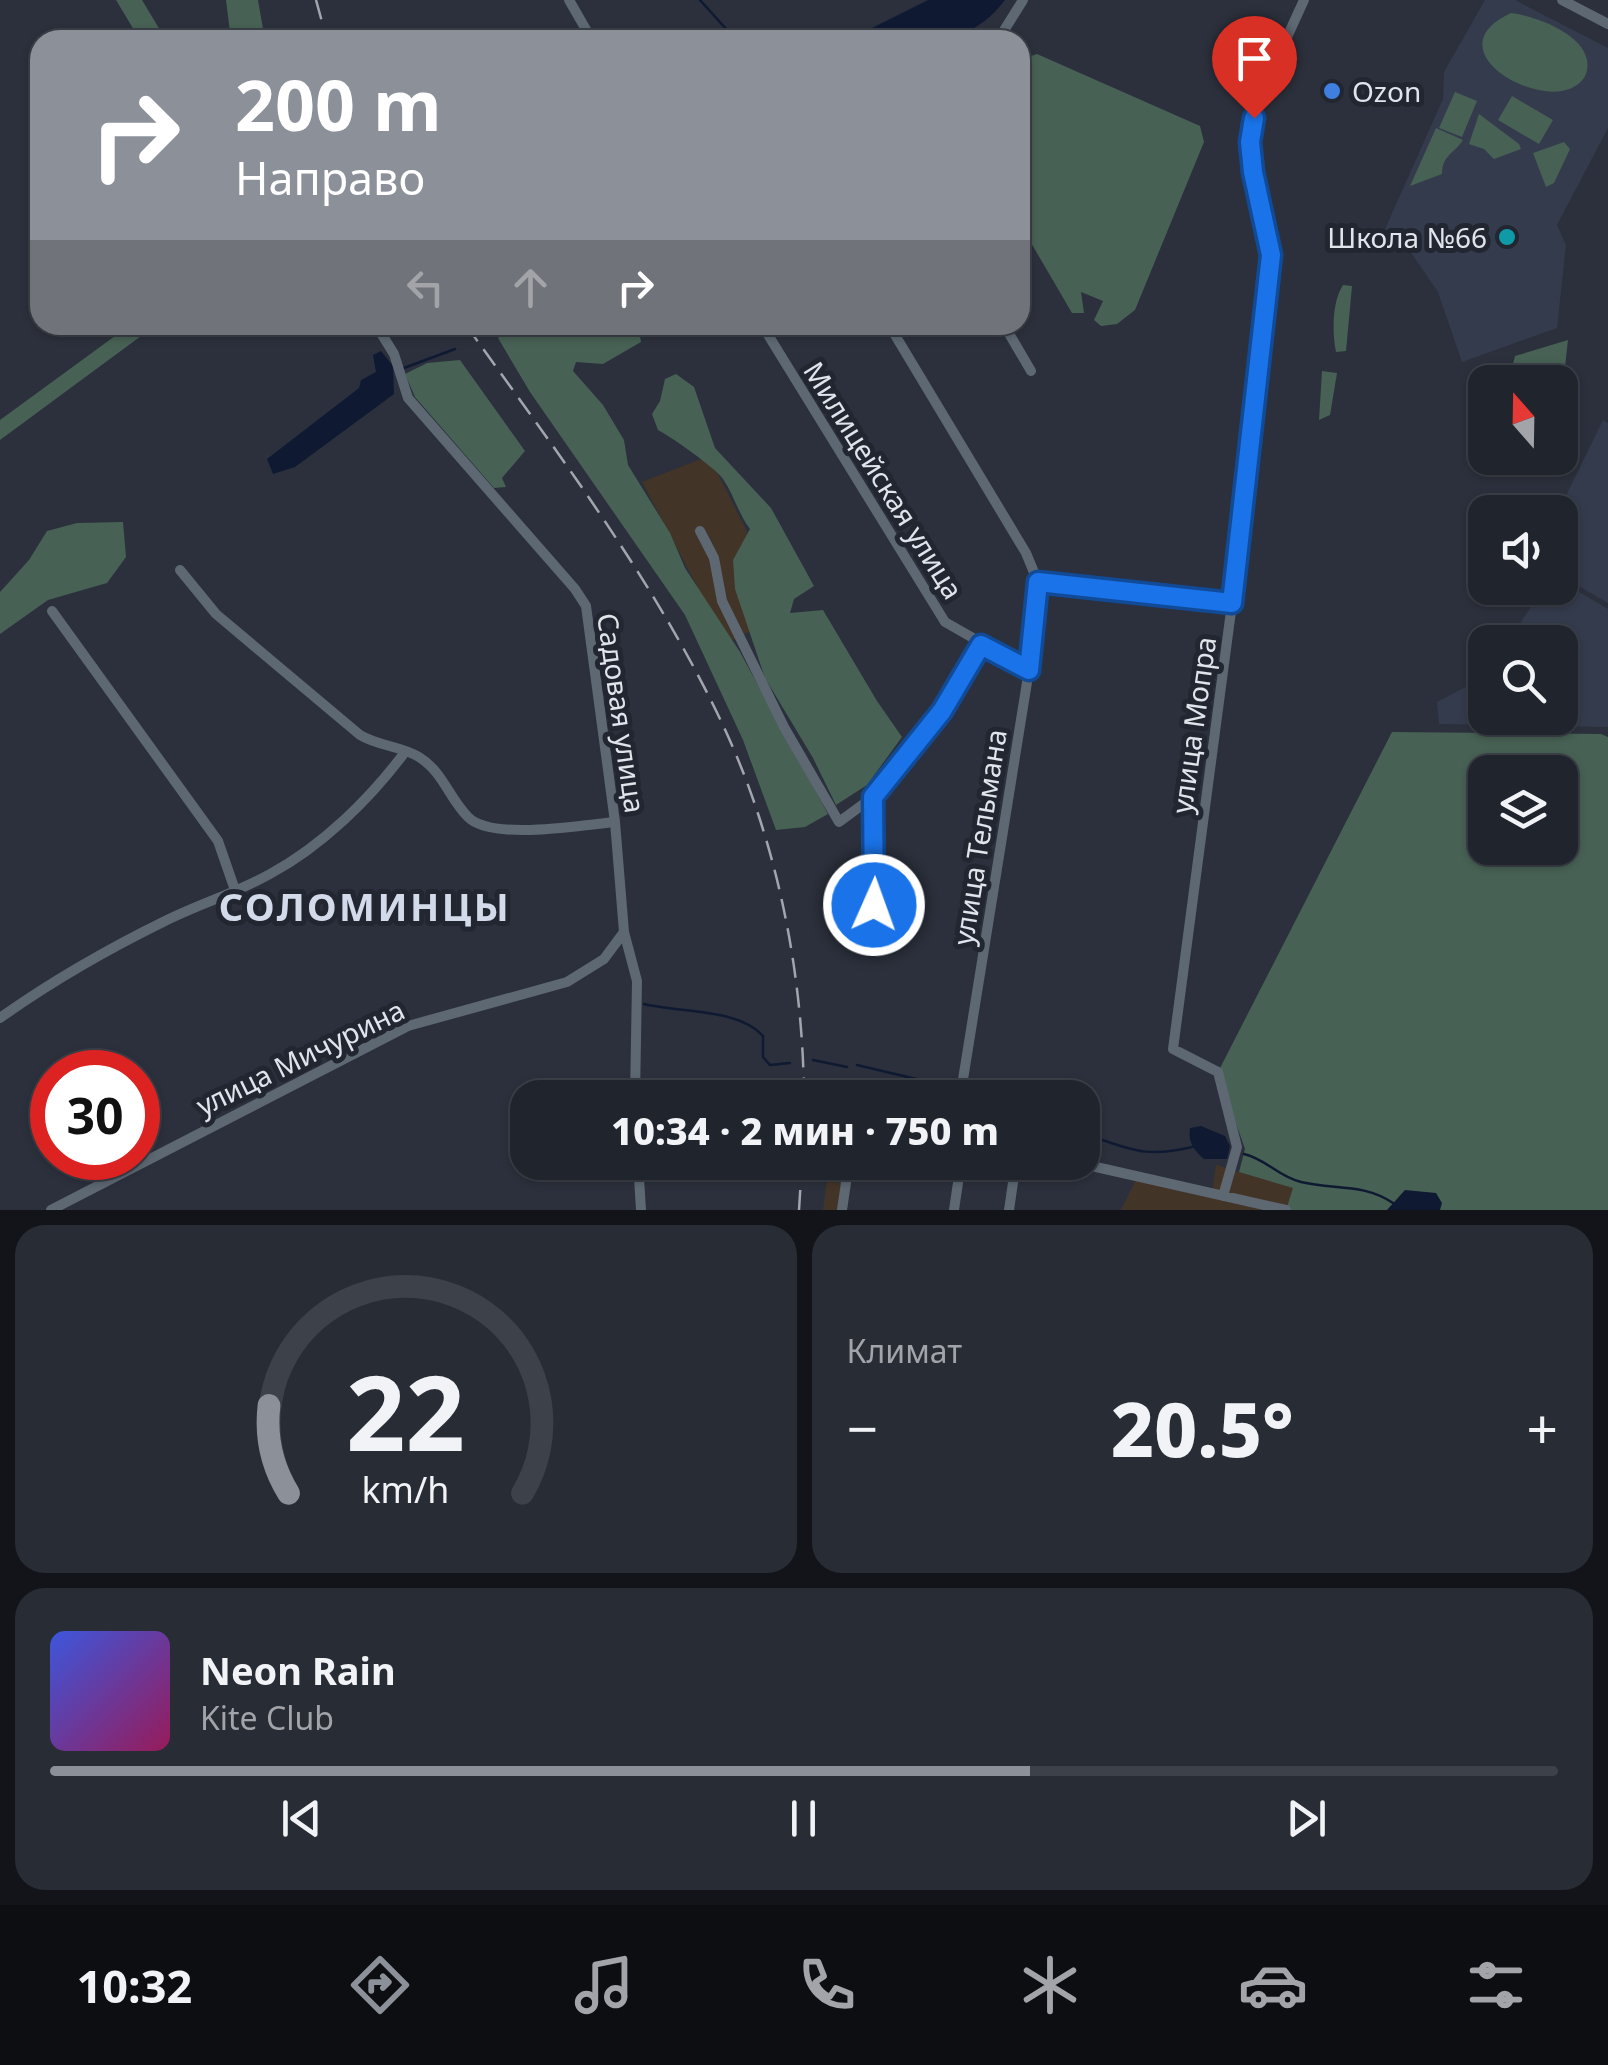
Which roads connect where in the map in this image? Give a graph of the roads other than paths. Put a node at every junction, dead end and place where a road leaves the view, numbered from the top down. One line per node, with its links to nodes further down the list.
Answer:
1 (569, 0): 6 (street)
2 (1024, 0): 7 (street)
3 (1304, 0): 16 (street, улица Мопра)
4 (1562, 0): 5 (street)
5 (1608, 24)
6 (586, 30)
7 (1004, 30)
8 (382, 335): 22 (street, Садовая улица)
9 (768, 335): 18 (street, Милицейская улица)
10 (895, 335): 15 (street)
11 (1010, 335): 12 (street)
12 (1031, 371)
13 (700, 531): 21 (street)
14 (180, 570): 20 (street)
15 (1038, 582): 16 (street); 19 (street, улица Тельмана)
16 (1232, 603): 34 (street, улица Мопра)
17 (52, 611): 23 (street)
18 (981, 645): 19 (street, Милицейская улица); 21 (street)
19 (1029, 670): 28 (street, улица Тельмана)
20 (405, 752): 22 (street); 23 (street)
21 (873, 797): 24 (street)
22 (615, 822): 25 (street, Садовая улица)
23 (235, 890): 26 (street)
24 (874, 905)
25 (624, 932): 27 (street, Садовая улица); 35 (street, улица Мичурина)
26 (0, 1018)
27 (635, 1080)
28 (963, 1080)
29 (1100, 1168): 34 (street)
30 (639, 1180): 36 (street)
31 (846, 1180): 37 (street)
32 (958, 1180): 38 (street)
33 (1013, 1180): 39 (street)
34 (1224, 1196): 40 (street)
35 (51, 1210)
36 (641, 1210)
37 (842, 1210)
38 (954, 1210)
39 (1009, 1210)
40 (1286, 1210)

